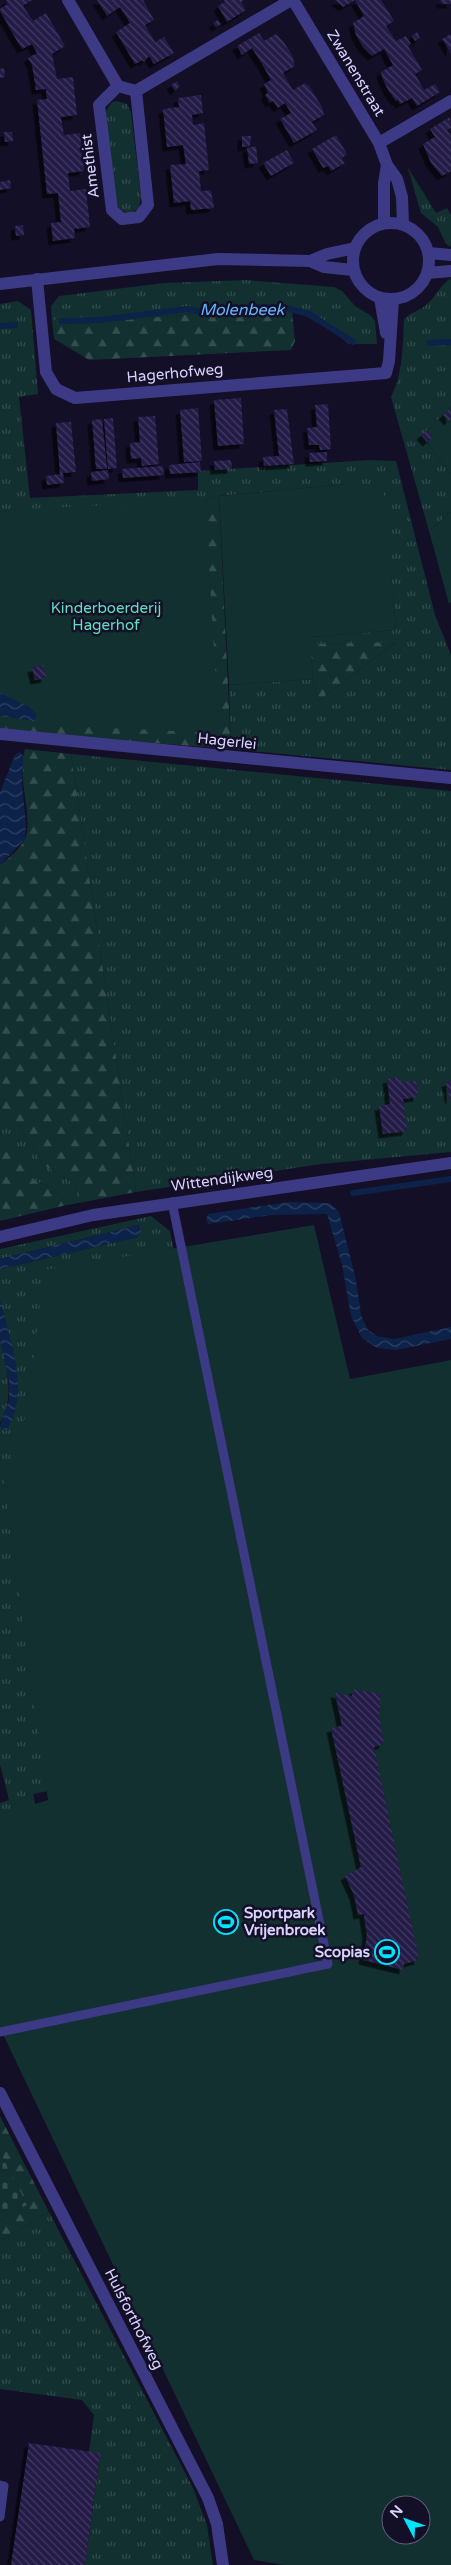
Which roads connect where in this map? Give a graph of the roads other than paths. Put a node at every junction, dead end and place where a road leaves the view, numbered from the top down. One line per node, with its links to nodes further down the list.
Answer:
1 (68, 0): 3 (street)
2 (292, 0): 4 (street); 6 (street, Zwanenstraat)
3 (118, 86): 4 (street); 4 (street, Amethist)
4 (136, 91)
5 (451, 101): 6 (street)
6 (379, 143): 7 (street, Zwanenstraat)
7 (387, 165): 8 (street, Zwanenstraat); 9 (street, Zwanenstraat)
8 (384, 223): 9 (street); 10 (street)
9 (403, 224): 11 (street)
10 (355, 248): 13 (street); 14 (street)
11 (429, 253): 12 (street); 16 (street)
12 (451, 255)
13 (310, 261): 14 (street); 17 (street)
14 (353, 270): 19 (street)
15 (451, 271): 16 (street)
16 (427, 273): 19 (street)
17 (37, 279): 18 (street); 20 (street, Hagerhofweg)
18 (0, 284)
19 (391, 302): 20 (street, Hagerhofweg); 20 (street, Hagerhofweg)
20 (390, 348)
21 (0, 734): 22 (street, Hagerlei)
22 (451, 778)
23 (451, 1163): 24 (street, Wittendijkweg)
24 (172, 1202): 25 (street, Wittendijkweg); 26 (lane)
25 (0, 1237)
26 (0, 2032)
27 (0, 2092): 30 (street, Hulsforthofweg)
28 (0, 2485): 29 (lane)
29 (0, 2517)
30 (223, 2565)

